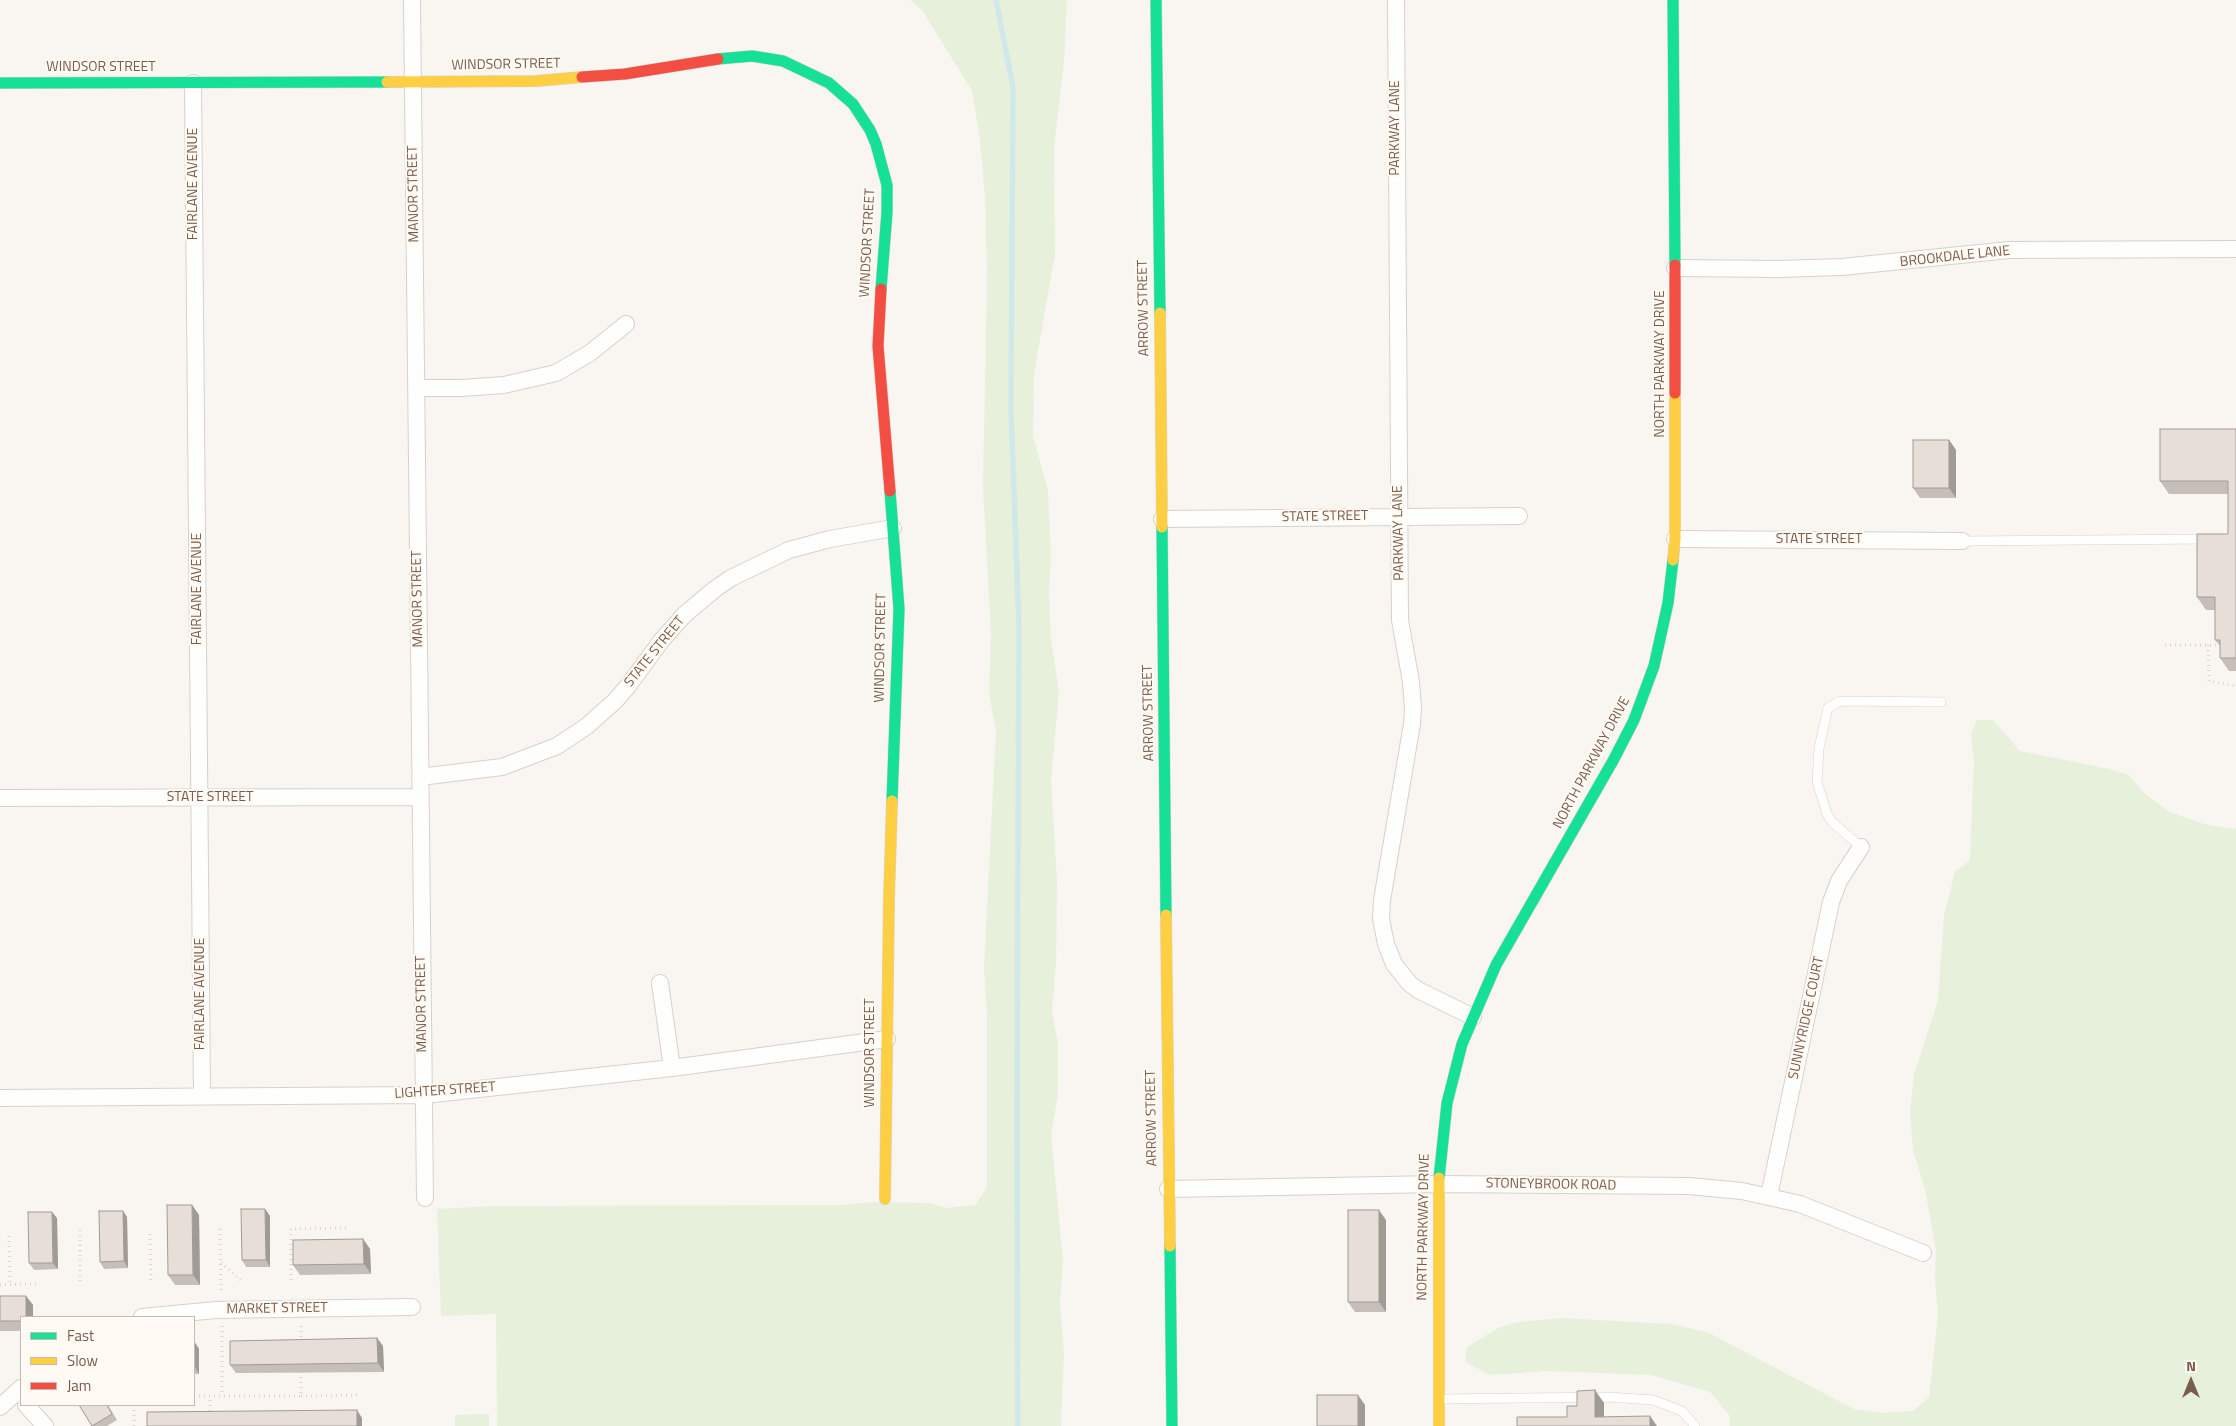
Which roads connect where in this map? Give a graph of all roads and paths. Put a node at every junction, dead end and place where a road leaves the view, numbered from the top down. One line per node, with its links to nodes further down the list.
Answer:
1 (412, 0): 5 (street, MANOR STREET)
2 (1156, 0): 14 (street, ARROW STREET)
3 (1396, 0): 12 (street, PARKWAY LANE)
4 (1673, 0): 9 (street, NORTH PARKWAY DRIVE)
5 (413, 81): 7 (street, WINDSOR STREET); 11 (street, MANOR STREET); 15 (street, WINDSOR STREET)
6 (0, 83): 7 (street, WINDSOR STREET)
7 (193, 83): 27 (street, FAIRLANE AVENUE)
8 (2236, 250): 9 (street, BROOKDALE LANE)
9 (1675, 268): 16 (street, NORTH PARKWAY DRIVE)
10 (626, 324): 11 (street)
11 (416, 388): 24 (street, MANOR STREET)
12 (1399, 516): 13 (street, STATE STREET); 14 (street, STATE STREET); 30 (street, PARKWAY LANE)
13 (1519, 516)
14 (1162, 519): 37 (street, ARROW STREET)
15 (893, 528): 24 (street, STATE STREET); 31 (street, WINDSOR STREET)
16 (1675, 539): 18 (street, STATE STREET); 30 (street, NORTH PARKWAY DRIVE)
17 (2224, 539): 18 (lane)
18 (1962, 541)
19 (2165, 645): 20 (path)
20 (2208, 645): 21 (path); 22 (path)
21 (2224, 645)
22 (2236, 686)
23 (1941, 702): 28 (lane)
24 (420, 777): 25 (street, MANOR STREET)
25 (420, 797): 27 (street, STATE STREET); 33 (street, MANOR STREET)
26 (0, 798): 27 (street, STATE STREET)
27 (199, 798): 34 (street, FAIRLANE AVENUE)
28 (1861, 846): 38 (street, SUNNYRIDGE COURT)
29 (660, 983): 32 (street)
30 (1473, 1017): 36 (street, NORTH PARKWAY DRIVE)
31 (886, 1039): 32 (street, LIGHTER STREET); 40 (street, WINDSOR STREET)
32 (672, 1068): 33 (street, LIGHTER STREET)
33 (424, 1095): 34 (street, LIGHTER STREET); 39 (street, MANOR STREET)
34 (202, 1096): 35 (street, LIGHTER STREET)
35 (0, 1098)
36 (1438, 1184): 37 (street, STONEYBROOK ROAD); 38 (street, STONEYBROOK ROAD); 68 (street, NORTH PARKWAY DRIVE)
37 (1168, 1189): 75 (street, ARROW STREET)
38 (1769, 1196): 46 (street, STONEYBROOK ROAD)
39 (425, 1198)
40 (885, 1199)
41 (348, 1228): 49 (path)
42 (80, 1230): 52 (path)
43 (220, 1230): 47 (path)
44 (150, 1234): 50 (path)
45 (9, 1236): 54 (path)
46 (1924, 1253)
47 (221, 1263): 48 (path); 55 (path)
48 (242, 1280)
49 (291, 1280)
50 (150, 1283)
51 (38, 1284): 54 (path)
52 (80, 1284)
53 (0, 1285): 54 (path)
54 (10, 1285)
55 (222, 1297)
56 (412, 1307): 57 (street, MARKET STREET)
57 (149, 1316)
58 (301, 1325): 60 (path)
59 (222, 1326): 65 (path)
60 (301, 1351)
61 (301, 1369): 66 (path)
62 (359, 1395): 66 (path)
63 (195, 1396): 64 (path)
64 (210, 1396): 65 (path); 74 (path)
65 (222, 1396): 66 (path)
66 (301, 1396)
67 (20, 1397): 71 (street)
68 (1439, 1399): 76 (street, NORTH PARKWAY DRIVE); 77 (lane)
69 (28, 1406): 72 (street)
70 (134, 1406): 73 (path)
71 (0, 1407)
72 (45, 1426)
73 (134, 1426)
74 (210, 1426)
75 (1172, 1426)
76 (1439, 1426)
77 (1695, 1426)

